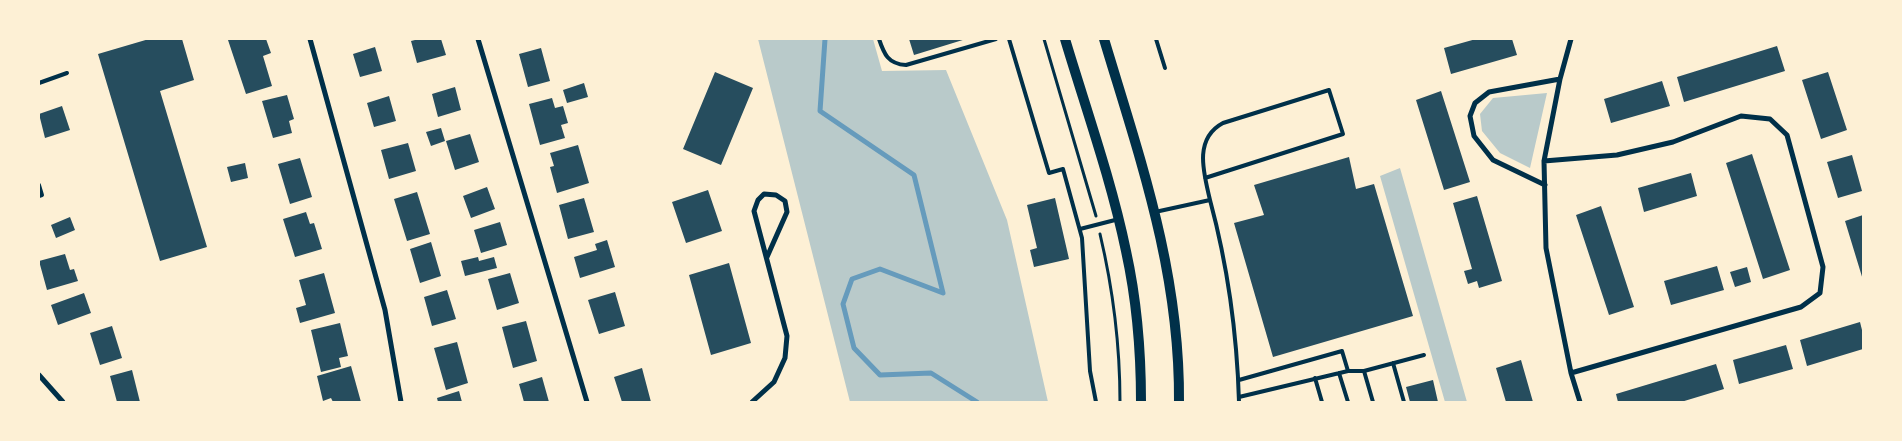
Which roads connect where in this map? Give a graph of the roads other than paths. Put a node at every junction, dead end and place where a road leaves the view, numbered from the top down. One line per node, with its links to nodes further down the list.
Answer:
1 (310, 39): 35 (street)
2 (478, 39): 36 (street)
3 (879, 39): 4 (lane)
4 (996, 39)
5 (1009, 39): 22 (lane)
6 (1065, 39): 21 (main road)
7 (1104, 39): 20 (main road)
8 (1156, 39): 10 (lane)
9 (1571, 39): 12 (street)
10 (1165, 68)
11 (67, 73): 13 (lane)
12 (1560, 79): 14 (street); 17 (street)
13 (39, 83)
14 (1544, 160): 17 (street); 29 (street)
15 (1205, 178): 15 (lane); 19 (lane)
16 (39, 185): 18 (lane)
17 (1545, 185): 29 (street)
18 (39, 196)
19 (1210, 200): 20 (lane); 32 (lane)
20 (1156, 212): 40 (main road)
21 (1119, 219): 22 (lane); 39 (main road)
22 (1080, 230): 38 (lane)
23 (767, 257): 23 (street); 37 (street)
24 (1424, 355): 25 (lane)
25 (1393, 363): 27 (lane); 44 (lane)
26 (1348, 371): 27 (lane); 28 (lane); 32 (lane)
27 (1364, 372): 43 (lane)
28 (1339, 373): 31 (lane); 42 (lane)
29 (1571, 373): 45 (street)
30 (39, 376): 34 (street)
31 (1315, 378): 33 (lane); 41 (lane)
32 (1239, 380): 33 (lane)
33 (1239, 400)
34 (64, 402)
35 (401, 402)
36 (587, 402)
37 (752, 402)
38 (1096, 402)
39 (1141, 402)
40 (1179, 402)
41 (1322, 402)
42 (1348, 402)
43 (1373, 402)
44 (1404, 402)
45 (1580, 402)

